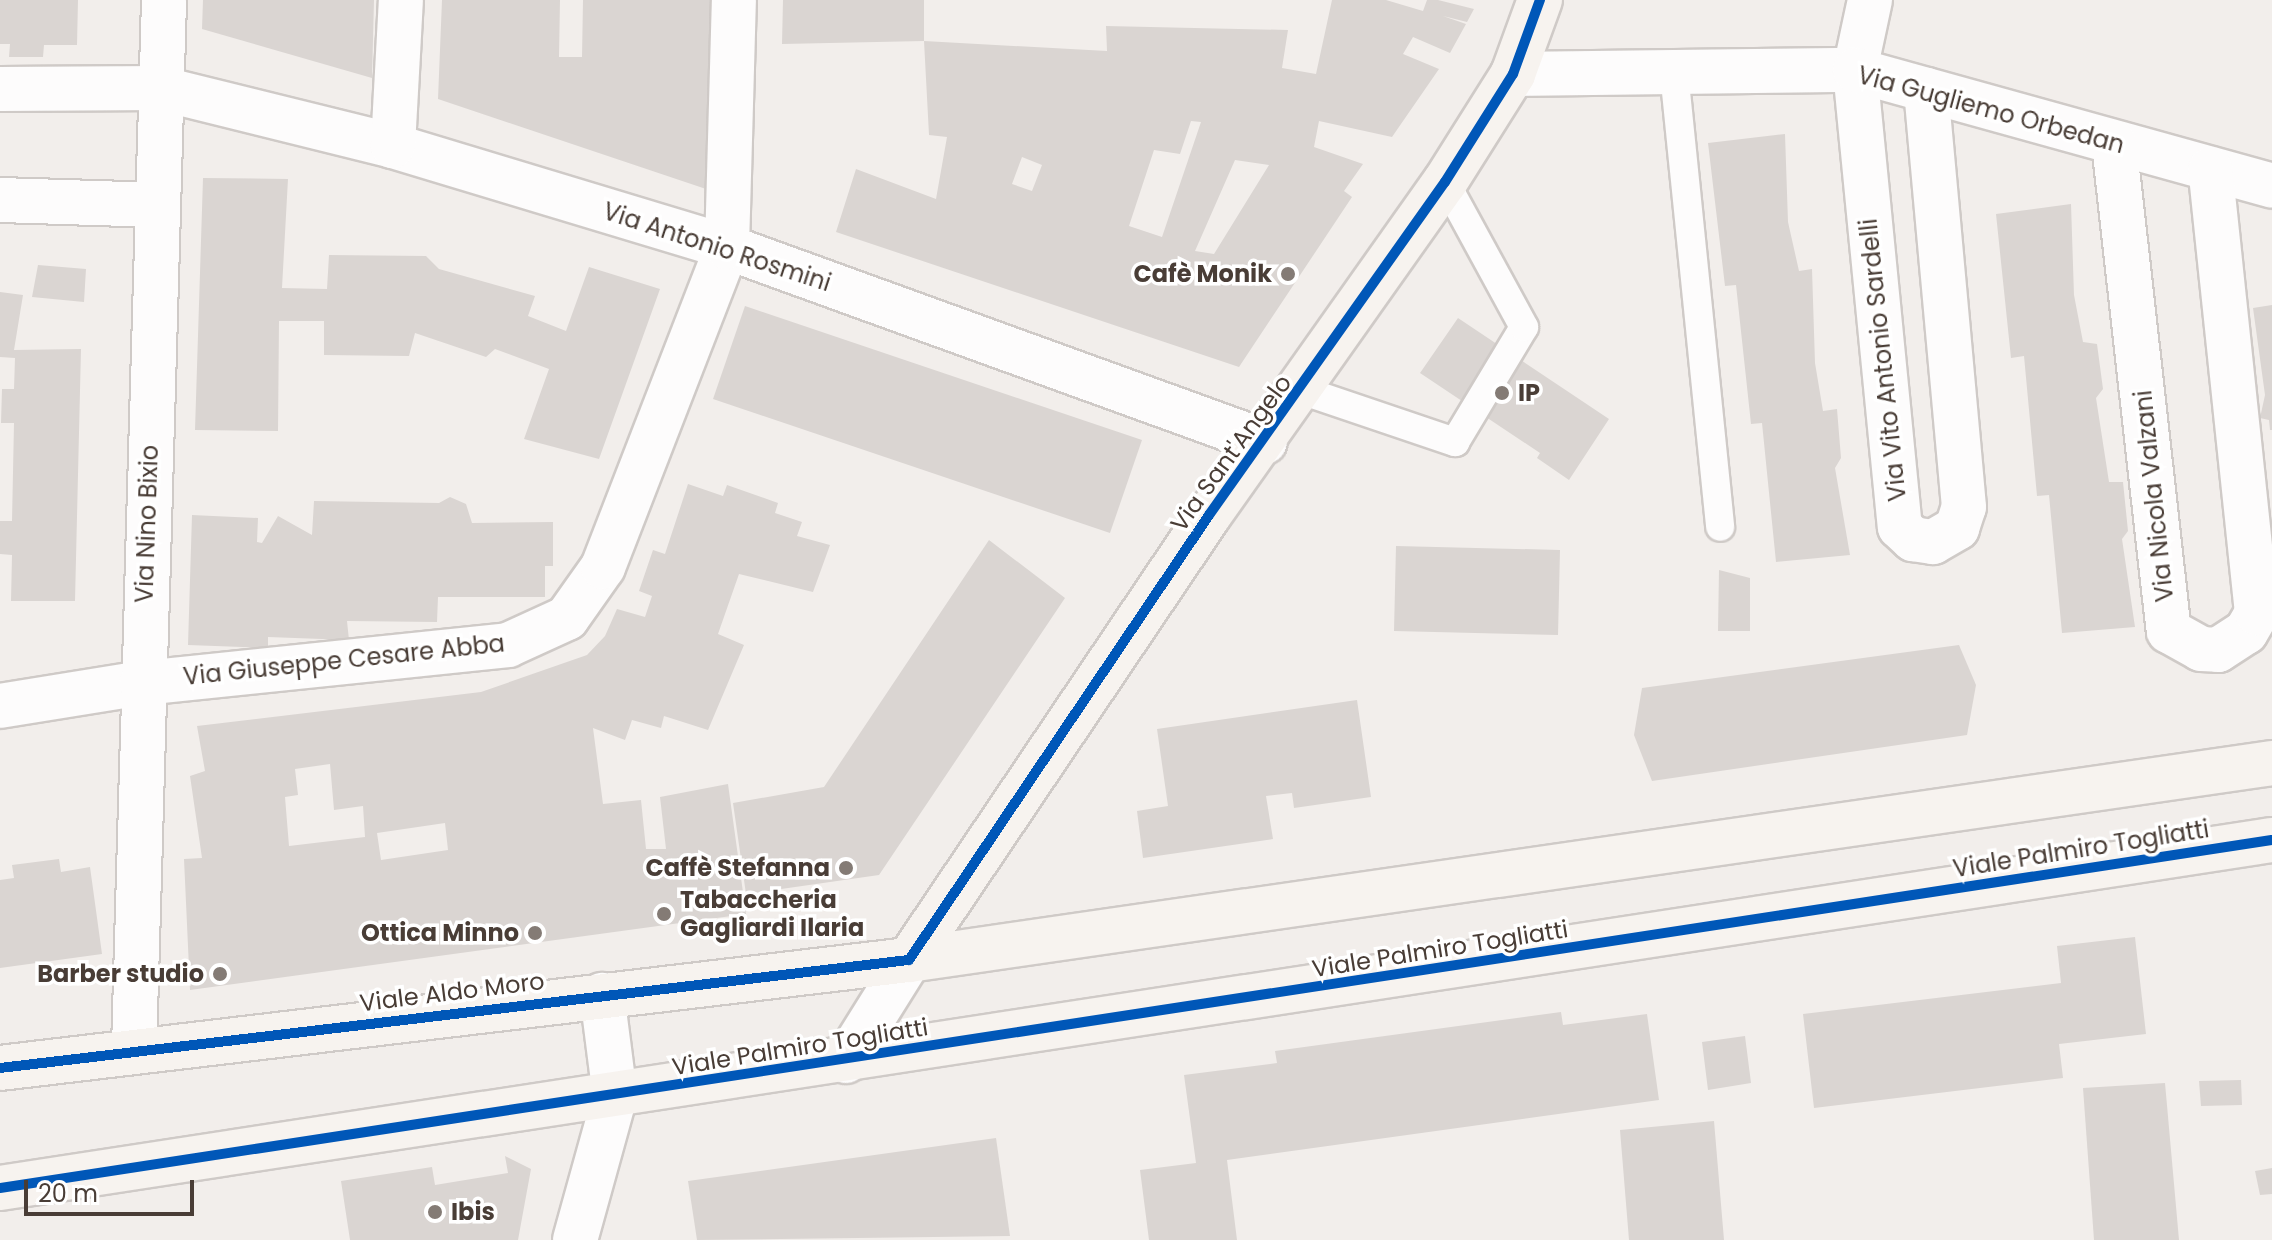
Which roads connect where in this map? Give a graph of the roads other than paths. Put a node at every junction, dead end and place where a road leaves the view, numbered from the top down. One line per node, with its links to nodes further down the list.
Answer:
1 (164, 0): 9 (street, Via Nino Bixio)
2 (401, 0): 13 (street)
3 (734, 0): 19 (street, Via Giuseppe Cesare Abba)
4 (1540, 0): 8 (street, Via Sant'Angelo)
5 (1870, 0): 6 (street)
6 (1855, 70): 7 (street, Via Gugliemo Orbedan); 11 (street, Via Gugliemo Orbedan); 11 (street, Via Vito Antonio Sardelli)
7 (1674, 72): 8 (street, Via Gugliemo Orbedan); 22 (lane)
8 (1513, 74): 15 (street, Via Sant'Angelo)
9 (159, 88): 10 (street, Via Antonio Rosmini); 13 (street, Via Antonio Rosmini); 18 (street, Via Nino Bixio)
10 (0, 89)
11 (1926, 90): 12 (street, Via Gugliemo Orbedan)
12 (2114, 143): 14 (street, Via Gugliemo Orbedan); 14 (street, Via Nicola Valzani)
13 (393, 146): 19 (street, Via Antonio Rosmini)
14 (2210, 169): 16 (street, Via Gugliemo Orbedan)
15 (1445, 182): 20 (street, Via Sant'Angelo); 20 (lane)
16 (2272, 186)
17 (0, 200): 18 (street)
18 (156, 205): 23 (street, Via Nino Bixio)
19 (727, 247): 21 (street, Via Antonio Rosmini); 23 (street, Via Giuseppe Cesare Abba)
20 (1301, 390): 21 (street, Via Sant'Angelo)
21 (1265, 442): 27 (street, Via Sant'Angelo)
22 (1720, 527)
23 (142, 683): 24 (street, Via Giuseppe Cesare Abba); 29 (street, Via Nino Bixio)
24 (0, 706)
25 (2272, 763): 27 (street)
26 (2272, 840): 30 (street, Viale Palmiro Togliatti)
27 (909, 960): 28 (street, Viale Aldo Moro); 30 (street, Viale Palmiro Togliatti)
28 (602, 995): 29 (street, Viale Aldo Moro); 32 (street)
29 (134, 1048): 31 (street, Viale Aldo Moro)
30 (846, 1061): 32 (street, Viale Palmiro Togliatti)
31 (0, 1068)
32 (615, 1096): 33 (street); 34 (street)
33 (0, 1188)
34 (575, 1240)

